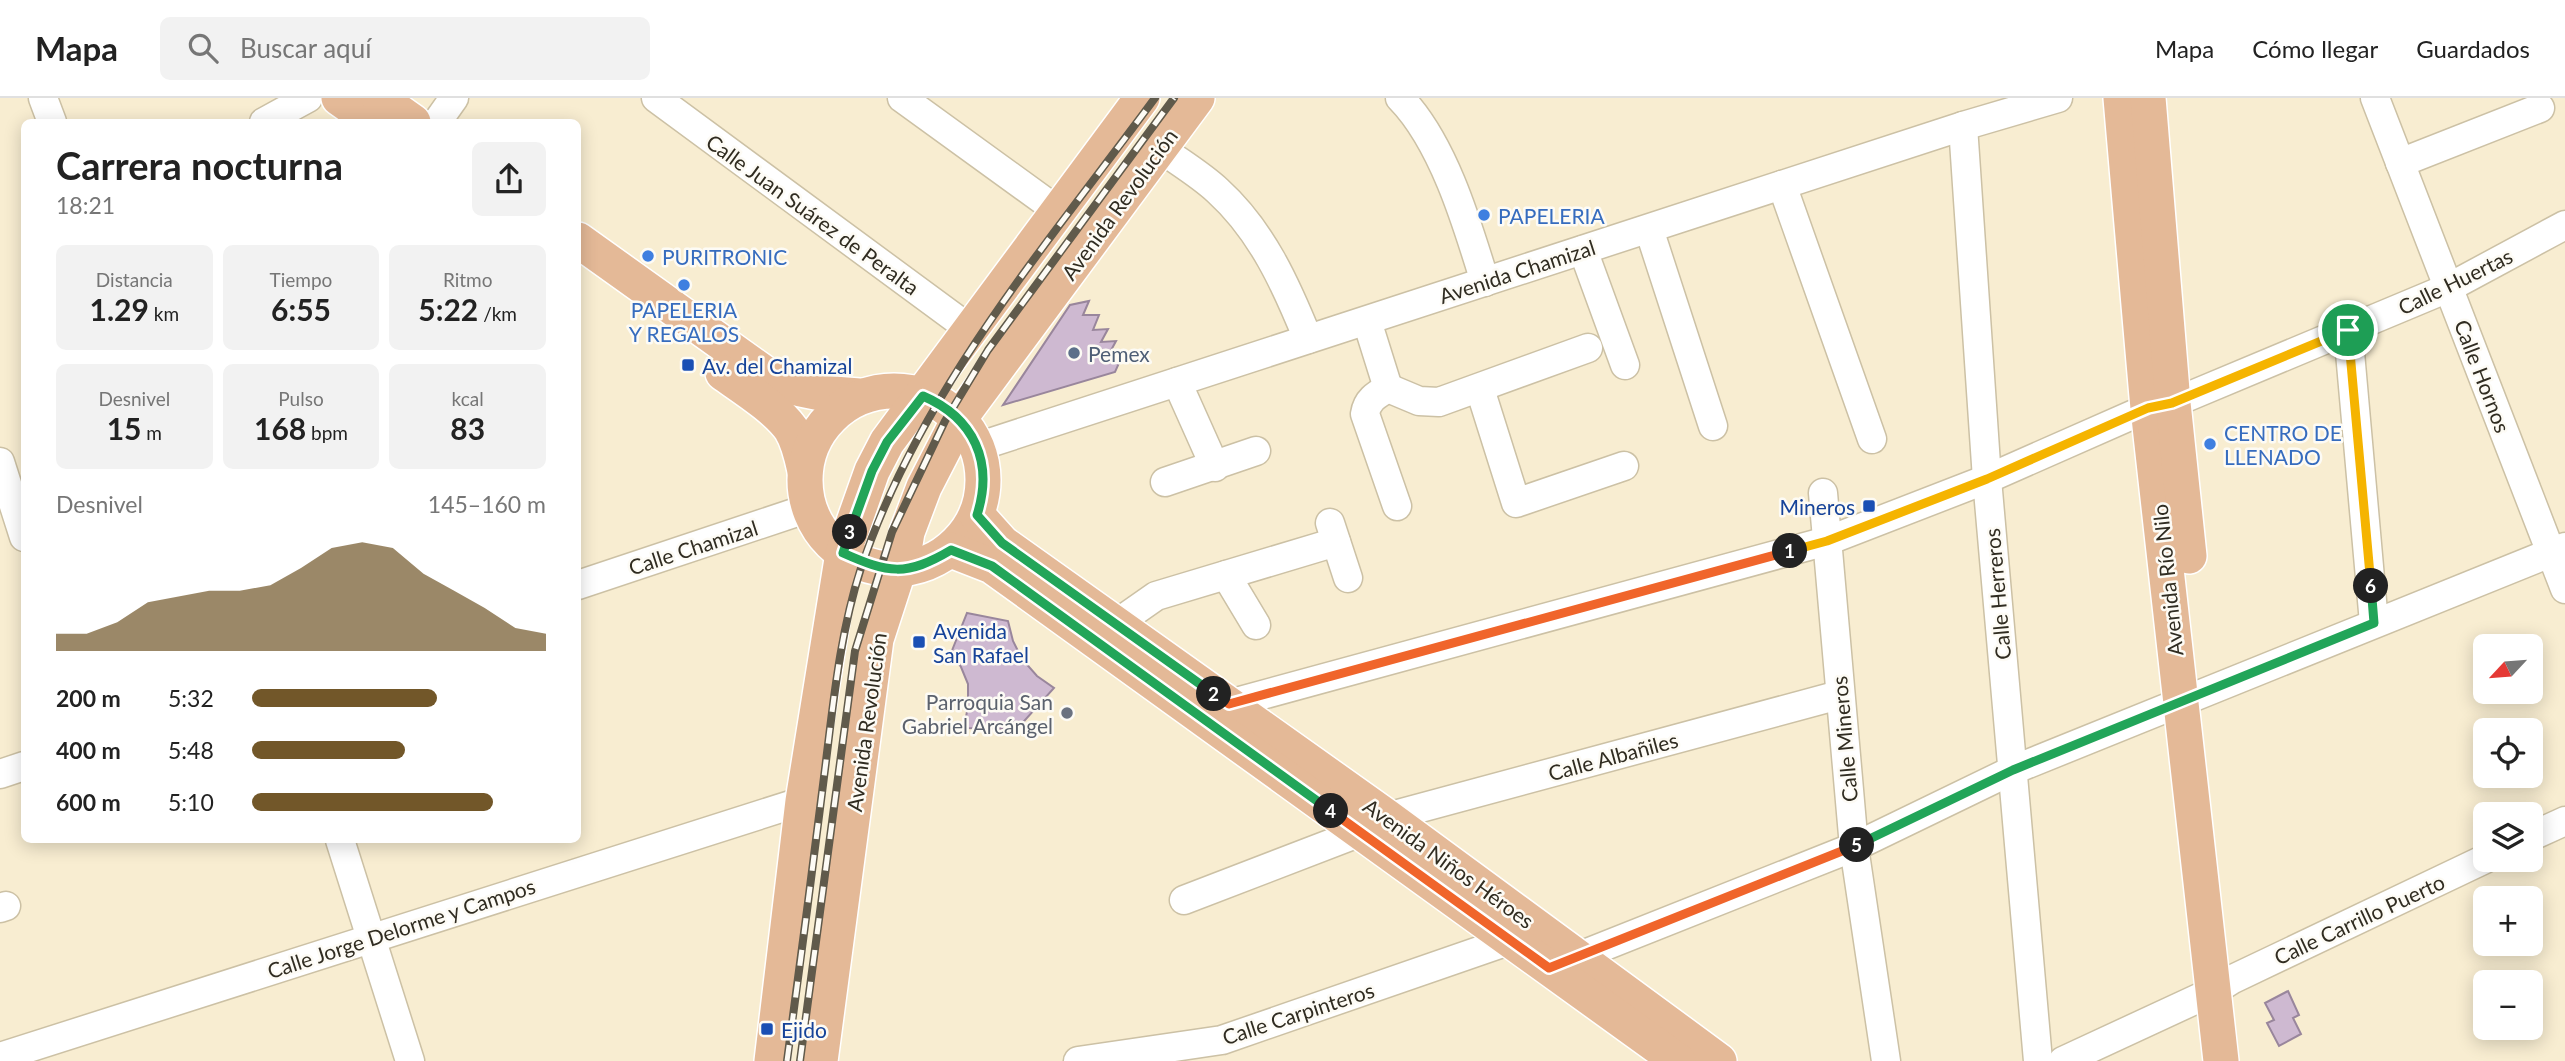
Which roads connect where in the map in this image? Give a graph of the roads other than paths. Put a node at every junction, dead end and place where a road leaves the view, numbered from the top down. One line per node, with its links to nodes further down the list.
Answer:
1 (43, 98): 16 (street)
2 (308, 98): 17 (street)
3 (339, 98): 18 (main road)
4 (379, 98): 19 (main road)
5 (454, 98): 20 (street)
6 (656, 98): 34 (street, Calle Juan Suárez de Peralta)
7 (902, 98): 25 (street)
8 (1197, 98): 22 (main road, Avenida Revolución)
9 (2058, 98): 21 (street, Avenida Chamizal)
10 (2121, 98): 44 (main road, Avenida Río Nilo)
11 (2148, 98): 44 (main road, Avenida Río Nilo)
12 (2375, 98): 23 (street, Calle Hornos)
13 (1137, 100): 25 (main road, Avenida Revolución)
14 (1417, 103): 31 (street)
15 (2540, 108): 23 (street)
16 (51, 119)
17 (270, 119)
18 (369, 119)
19 (409, 119)
20 (439, 119)
21 (1963, 126): 24 (street, Avenida Chamizal); 53 (street, Calle Herreros)
22 (1161, 149): 36 (street); 46 (main road, Avenida Revolución)
23 (2400, 163): 32 (street, Calle Hornos)
24 (1782, 185): 27 (street, Avenida Chamizal); 47 (street)
25 (1058, 211): 34 (main road, Avenida Revolución)
26 (2565, 225): 32 (street, Calle Huertas)
27 (1649, 229): 29 (street, Avenida Chamizal); 45 (street)
28 (581, 242): 43 (main road)
29 (1583, 250): 31 (street, Avenida Chamizal); 38 (street)
30 (581, 271): 52 (main road)
31 (1485, 282): 33 (street, Avenida Chamizal)
32 (2448, 288): 35 (street, Calle Huertas); 62 (street, Calle Hornos)
33 (1367, 321): 36 (street, Avenida Chamizal); 40 (street)
34 (971, 330): 42 (main road, Avenida Revolución)
35 (2348, 330): 44 (street, Calle Huertas); 69 (street)
36 (1308, 339): 39 (street, Avenida Chamizal)
37 (1588, 348): 41 (street)
38 (1625, 365)
39 (1177, 382): 46 (street, Avenida Chamizal); 50 (street)
40 (1388, 388): 41 (street); 56 (street)
41 (1480, 389): 49 (street)
42 (923, 396): 43 (main road); 46 (main road); 63 (main road, Avenida Revolución)
43 (861, 397): 52 (main road)
44 (2160, 405): 53 (street, Calle Huertas); 73 (main road, Avenida Río Nilo)
45 (1713, 426)
46 (968, 433): 58 (main road); 64 (main road, Avenida Revolución)
47 (1872, 439)
48 (1256, 451): 50 (street)
49 (1624, 466)
50 (1215, 467): 54 (street)
51 (7, 468): 59 (street)
52 (806, 471): 57 (main road)
53 (1987, 479): 60 (street, Calle Huertas); 76 (street, Calle Herreros)
54 (1165, 482)
55 (1823, 492): 60 (street, Calle Mineros)
56 (1397, 506)
57 (809, 508): 63 (main road); 67 (street, Calle Chamizal)
58 (977, 515): 61 (main road); 70 (main road, Avenida Niños Héroes)
59 (21, 525)
60 (1827, 541): 72 (street, Calle Mineros); 74 (street, Calle Huertas)
61 (951, 550): 64 (main road); 80 (main road, Avenida Niños Héroes)
62 (2558, 550): 68 (street, Calle Hornos); 69 (street)
63 (843, 553): 64 (main road); 78 (main road, Avenida Revolución)
64 (897, 569): 94 (main road, Avenida Revolución)
65 (1226, 575): 66 (street); 70 (street); 71 (street)
66 (1348, 578)
67 (581, 584)
68 (2565, 589)
69 (2374, 623): 73 (street)
70 (1116, 624): 74 (main road, Avenida Niños Héroes)
71 (1256, 625)
72 (1839, 695): 80 (street, Calle Albañiles); 83 (street, Calle Mineros)
73 (2192, 696): 76 (street); 89 (main road, Avenida Río Nilo)
74 (1229, 704): 80 (main road, Avenida Niños Héroes)
75 (21, 767): 77 (street)
76 (2013, 770): 83 (street); 99 (street, Calle Herreros)
77 (0, 774)
78 (803, 801): 86 (street, Calle Jorge Delorme y Campos); 93 (main road, Avenida Revolución)
79 (2565, 821): 81 (street)
80 (1374, 825): 85 (street, Calle Albañiles); 87 (main road, Avenida Niños Héroes); 88 (main road, Avenida Niños Héroes)
81 (2543, 831)
82 (341, 843): 86 (street)
83 (1854, 847): 88 (street); 98 (street, Calle Mineros)
84 (2473, 865): 89 (street, Calle Carrillo Puerto)
85 (1184, 900)
86 (372, 937): 91 (street, Calle Jorge Delorme y Campos); 92 (street)
87 (1511, 940): 88 (main road, Avenida Niños Héroes); 90 (street, Calle Carpinteros)
88 (1563, 962): 96 (main road, Avenida Niños Héroes); 97 (main road, Avenida Niños Héroes)
89 (2223, 985): 100 (street, Calle Carrillo Puerto); 101 (main road, Avenida Río Nilo); 102 (main road, Avenida Río Nilo)
90 (1166, 1054): 95 (street, Calle Carpinteros)
91 (0, 1056)
92 (410, 1061)
93 (772, 1061)
94 (820, 1061)
95 (1079, 1061)
96 (1678, 1061)
97 (1719, 1061)
98 (1886, 1061)
99 (2038, 1061)
100 (2063, 1061)
101 (2221, 1061)
102 (2241, 1061)

